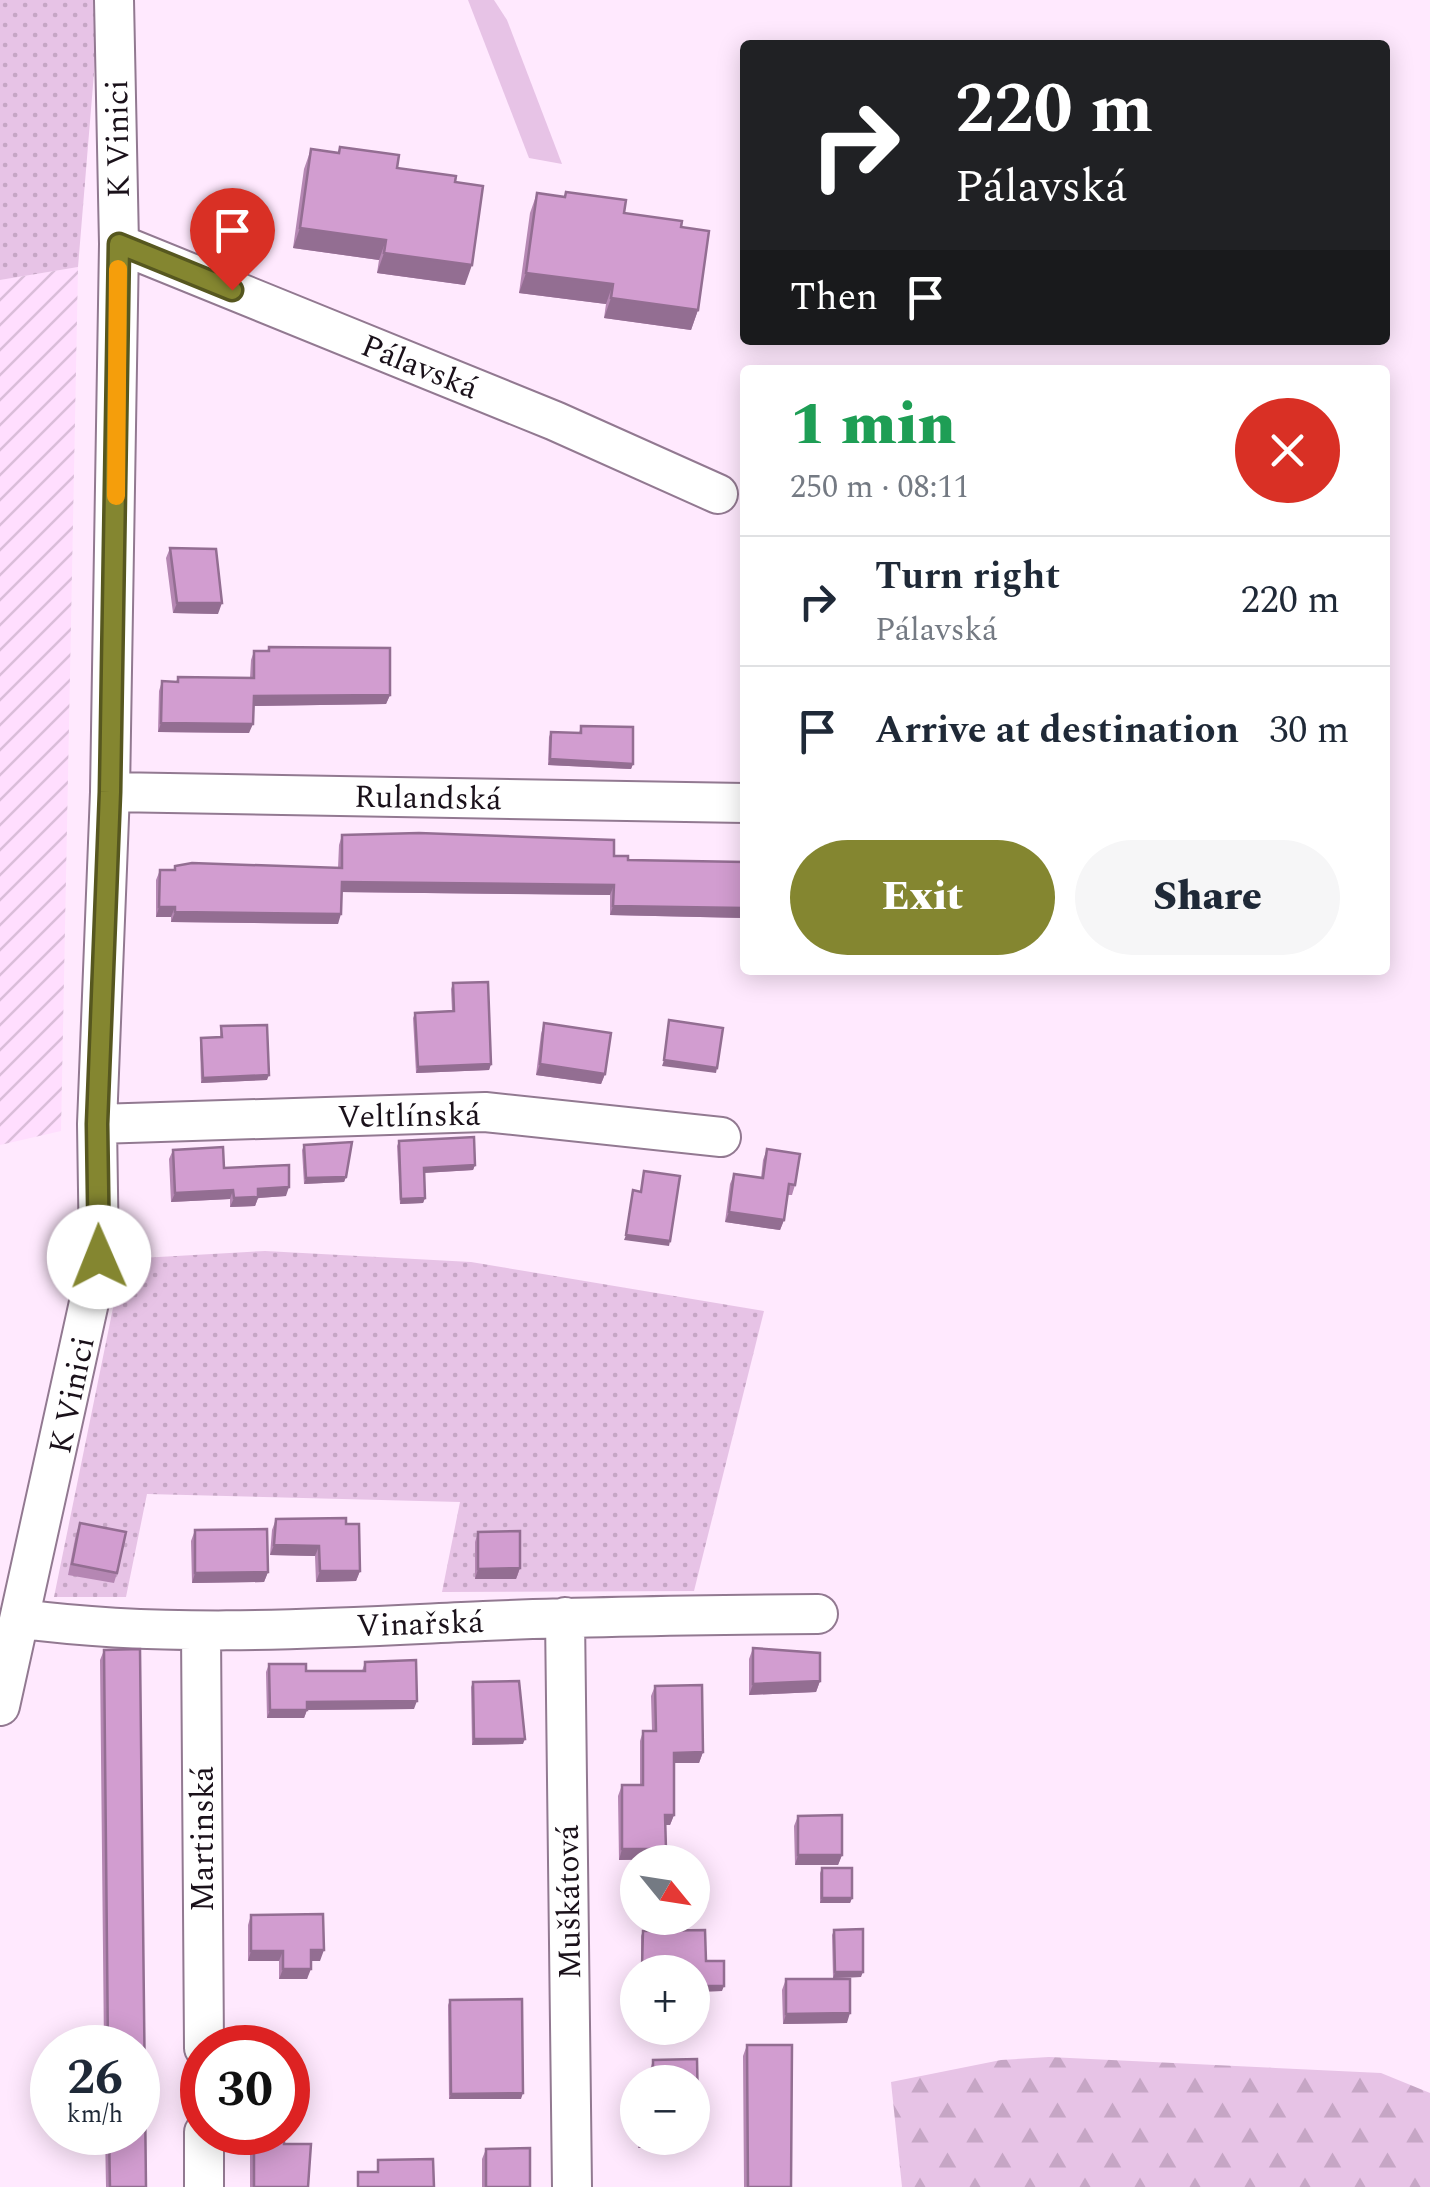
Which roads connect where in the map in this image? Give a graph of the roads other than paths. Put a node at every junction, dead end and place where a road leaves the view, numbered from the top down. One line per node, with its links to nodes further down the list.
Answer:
1 (114, 0): 2 (street, K Vinici)
2 (119, 244): 3 (street, Pálavská); 4 (street, K Vinici)
3 (718, 494)
4 (110, 792): 5 (street, Rulandská); 6 (street, K Vinici)
5 (740, 803)
6 (97, 1124): 7 (street, Veltlínská); 10 (street, K Vinici)
7 (721, 1137)
8 (818, 1614): 9 (street, Vinařská)
9 (565, 1617): 11 (street, Vinařská); 16 (street, Muškátová)
10 (22, 1619): 11 (street, Vinařská); 12 (street, K Vinici)
11 (201, 1631): 13 (street, Martinská)
12 (0, 1706)
13 (204, 2025)
14 (204, 2155): 15 (street)
15 (204, 2187)
16 (572, 2187)

